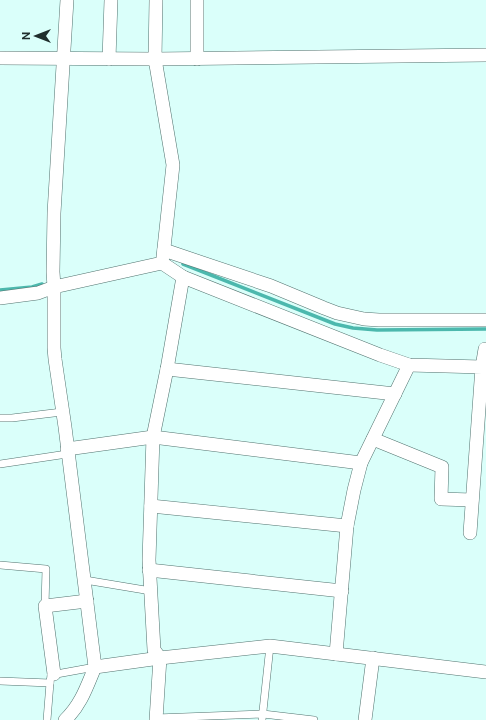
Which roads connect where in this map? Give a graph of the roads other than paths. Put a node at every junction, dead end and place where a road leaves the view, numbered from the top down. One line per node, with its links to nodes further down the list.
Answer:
1 (67, 0): 7 (street)
2 (111, 0): 9 (street)
3 (156, 0): 10 (street)
4 (198, 0): 8 (street)
5 (486, 55): 8 (street)
6 (0, 58): 7 (street)
7 (63, 58): 9 (street); 13 (street)
8 (197, 58): 10 (street)
9 (109, 59): 10 (street)
10 (155, 59): 11 (street)
11 (163, 256): 12 (street); 13 (street); 15 (street)
12 (183, 277): 17 (street); 19 (street)
13 (54, 288): 14 (street); 21 (street)
14 (0, 298)
15 (486, 320)
16 (486, 349): 18 (street)
17 (409, 365): 18 (street); 20 (street)
18 (482, 368): 28 (street)
19 (167, 369): 20 (street); 23 (street)
20 (395, 394): 24 (street)
21 (62, 412): 22 (lane); 25 (street)
22 (0, 418)
23 (153, 436): 25 (street); 26 (street); 29 (street)
24 (373, 439): 26 (street); 28 (street)
25 (67, 452): 27 (lane); 34 (street)
26 (361, 463): 30 (street)
27 (0, 464)
28 (472, 500): 31 (street)
29 (151, 506): 30 (street); 33 (street)
30 (347, 526): 36 (street)
31 (470, 533)
32 (0, 565): 38 (lane)
33 (149, 570): 35 (street); 36 (street)
34 (85, 580): 35 (lane); 37 (street)
35 (151, 591): 41 (street)
36 (342, 591): 40 (street)
37 (87, 601): 38 (street); 43 (street)
38 (45, 606): 45 (street)
39 (270, 646): 40 (street); 41 (street); 47 (lane)
40 (336, 654): 42 (street)
41 (160, 658): 43 (street); 48 (street)
42 (373, 658): 44 (street); 52 (street)
43 (95, 667): 45 (lane); 50 (street)
44 (486, 672)
45 (52, 679): 46 (lane); 49 (lane)
46 (0, 680)
47 (263, 717): 48 (lane); 51 (lane)
48 (156, 719)
49 (47, 720)
50 (65, 720)
51 (314, 720)
52 (365, 720)

